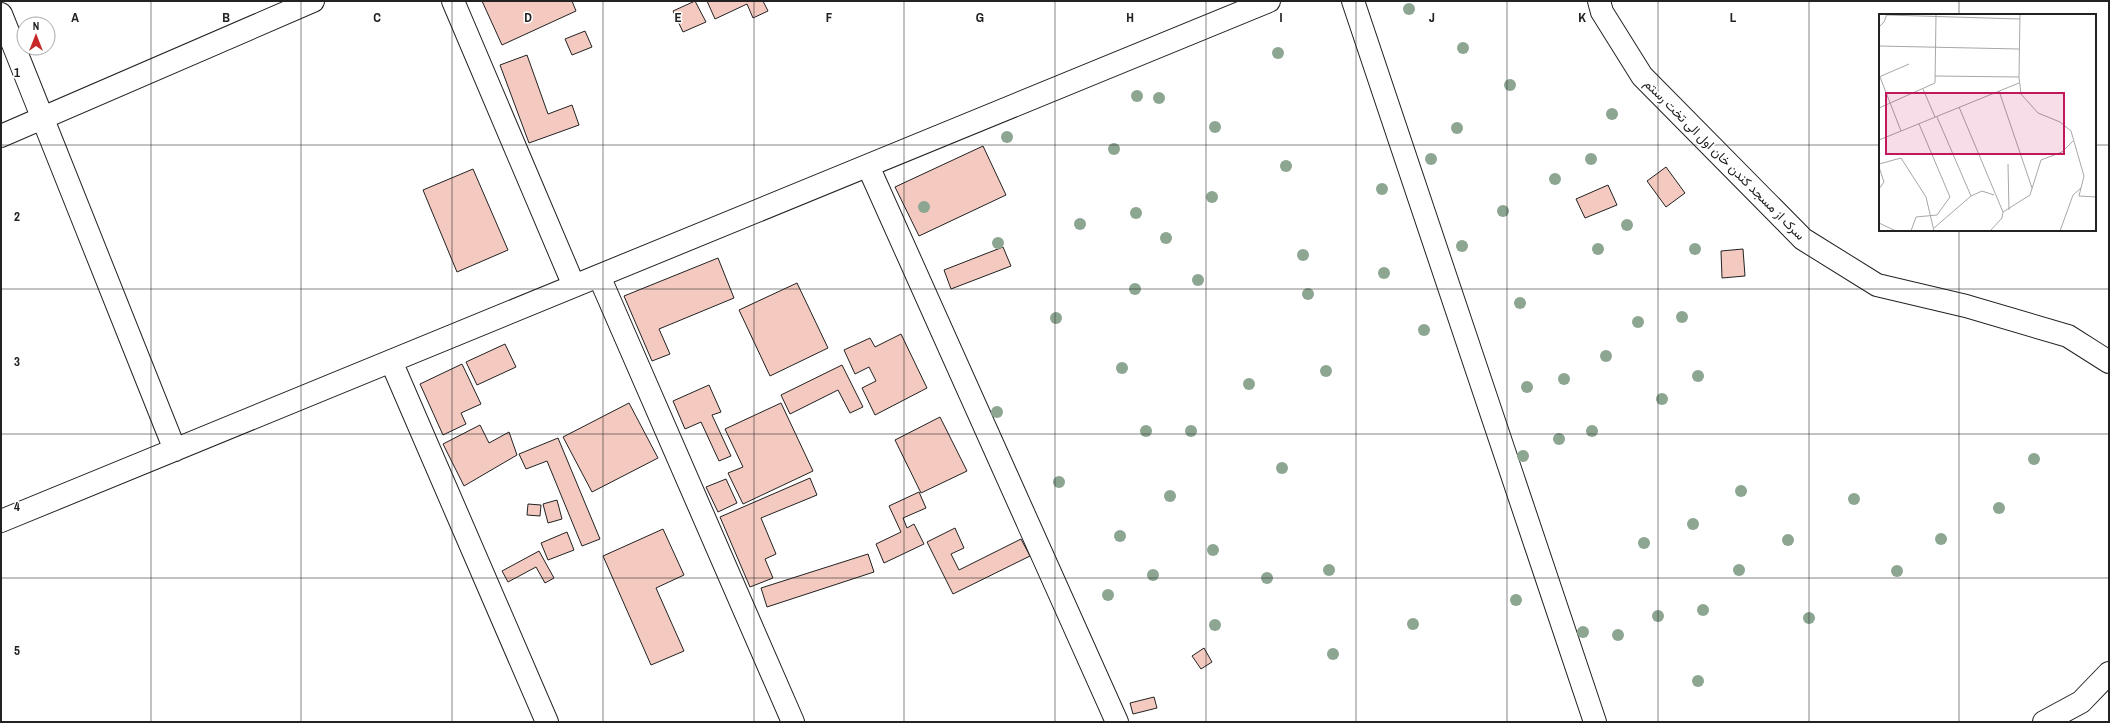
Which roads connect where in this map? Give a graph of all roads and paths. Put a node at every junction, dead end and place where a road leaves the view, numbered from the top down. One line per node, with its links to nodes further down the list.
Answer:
1 (313, 1): 7 (street)
2 (453, 1): 11 (street)
3 (1269, 1): 9 (street)
4 (1353, 1): 20 (street)
5 (1599, 1): 13 (street, سرک از مسجد کندن خان اول الی تخت رستم)
6 (1, 14): 7 (street)
7 (42, 119): 8 (street); 14 (street)
8 (1, 136)
9 (868, 166): 10 (street); 19 (street)
10 (599, 276): 11 (street); 18 (street)
11 (574, 286): 12 (street)
12 (391, 361): 14 (street); 17 (street)
13 (2109, 362)
14 (175, 450): 15 (street)
15 (1, 521)
16 (2109, 673): 21 (street)
17 (547, 722)
18 (793, 722)
19 (1117, 722)
20 (1595, 722)
21 (2044, 722)

